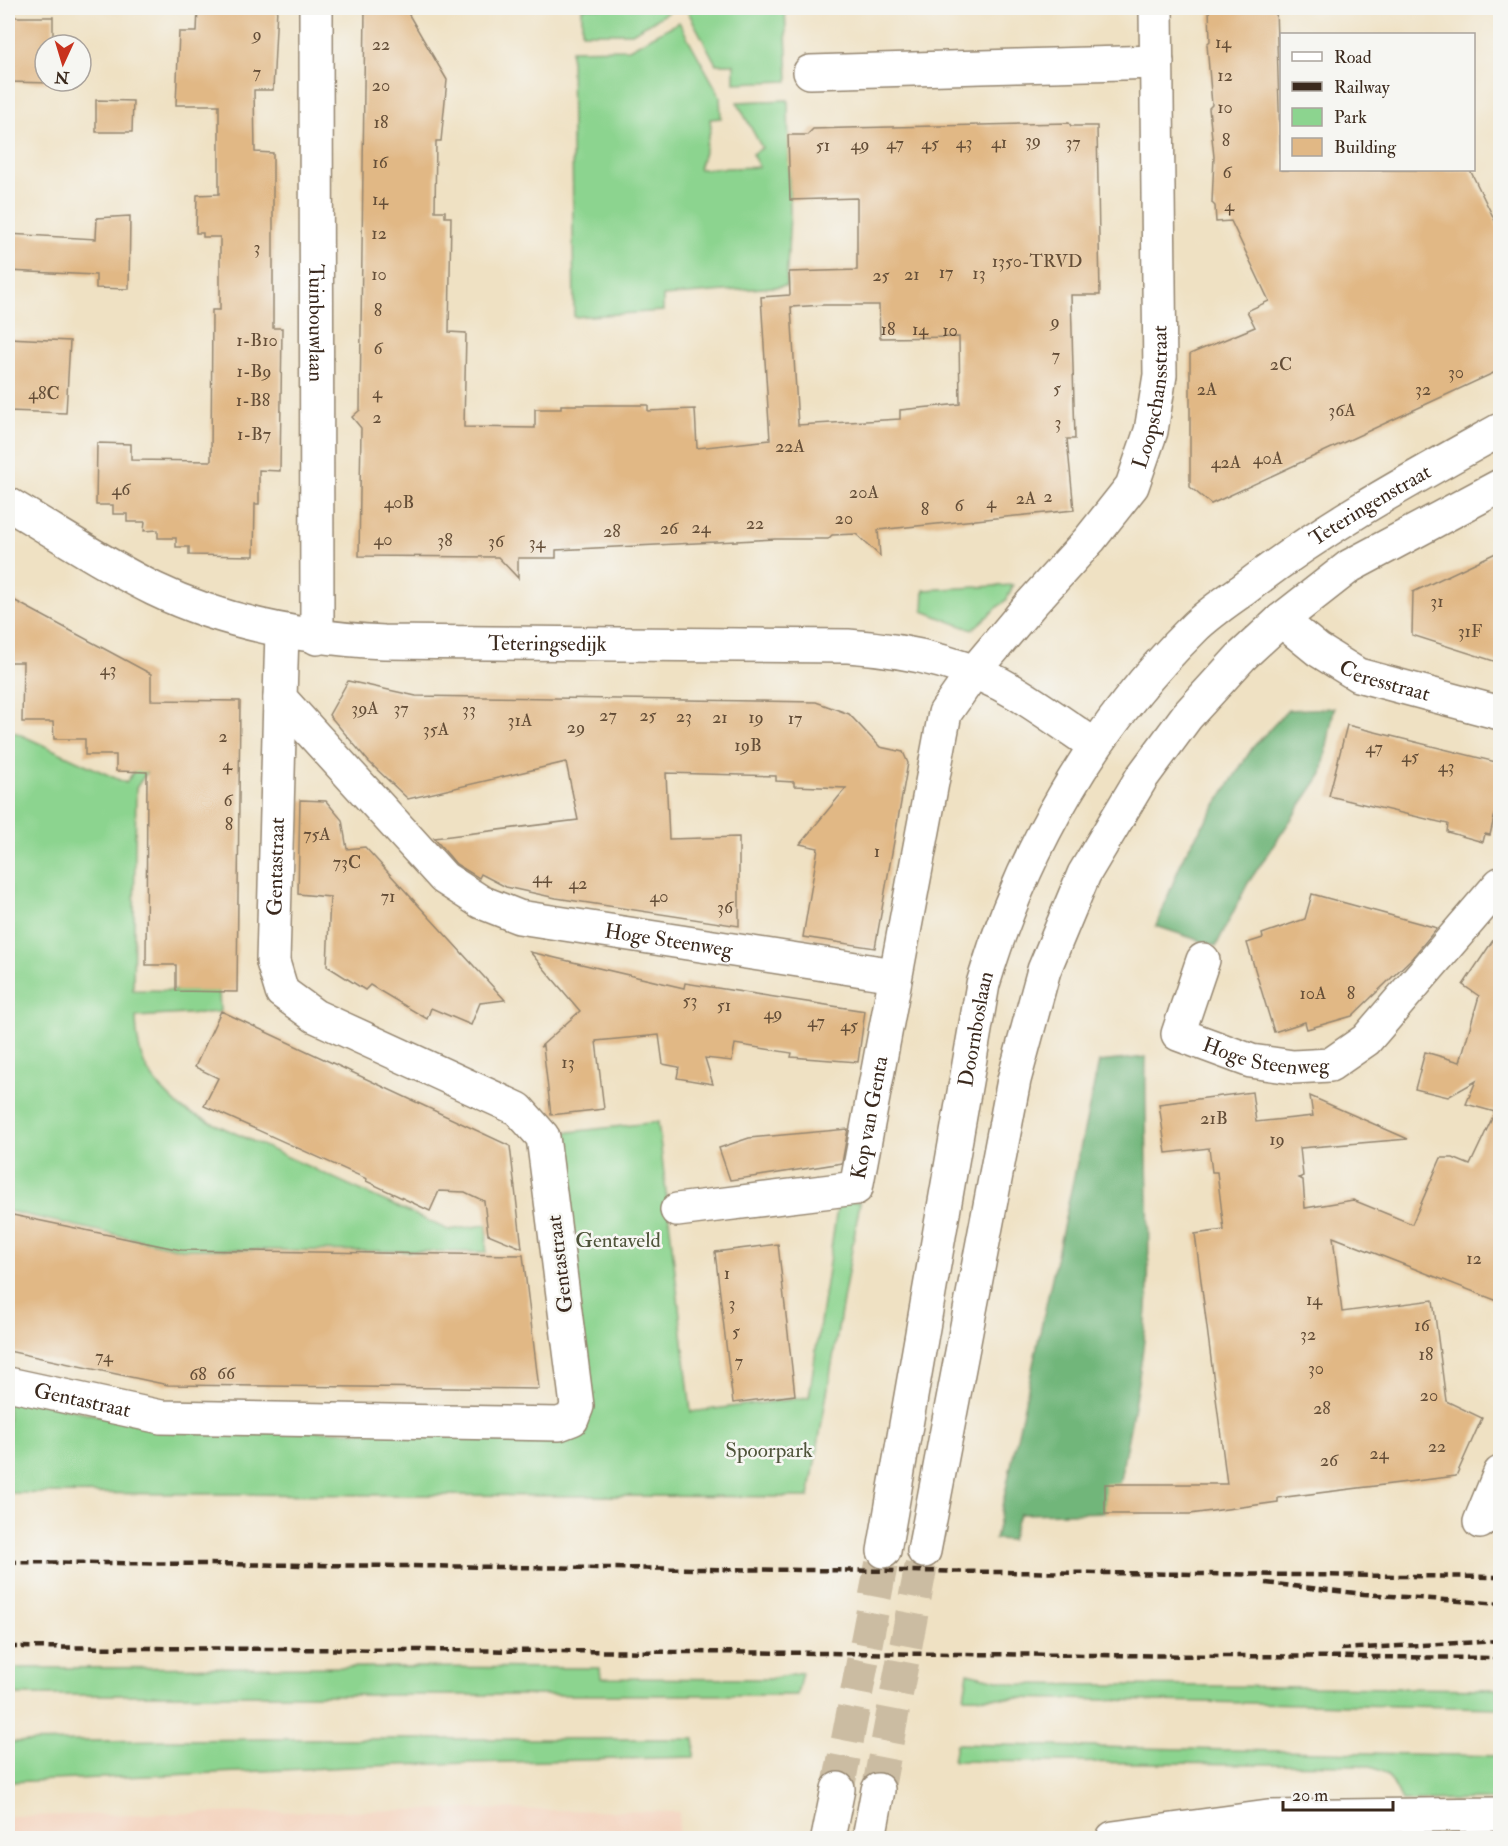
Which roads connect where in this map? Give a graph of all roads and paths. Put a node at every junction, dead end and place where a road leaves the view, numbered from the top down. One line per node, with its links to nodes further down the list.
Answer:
1 (316, 8): 11 (street, Tuinbouwlaan)
2 (1156, 8): 3 (street, Loopschansstraat)
3 (1157, 62): 4 (street); 12 (street, Loopschansstraat)
4 (810, 72)
5 (1500, 430): 8 (street, Teteringenstraat)
6 (1500, 486): 9 (street, Teteringenstraat)
7 (8, 504): 10 (street, Teteringsedijk)
8 (1246, 588): 9 (street, Ceresstraat); 15 (street, Doornboslaan)
9 (1281, 620): 14 (street, Ceresstraat); 24 (street)
10 (282, 632): 11 (street, Teteringsedijk); 13 (street)
11 (317, 638): 12 (street, Teteringsedijk)
12 (973, 673): 15 (street, Teteringsedijk); 18 (street)
13 (280, 698): 18 (street, Hoge Steenweg); 20 (street, Gentastraat)
14 (1500, 713)
15 (1094, 745): 23 (street, Doornboslaan)
16 (1500, 884): 17 (street, Hoge Steenweg)
17 (1203, 960)
18 (895, 975): 19 (street, Kop van Genta)
19 (677, 1210)
20 (8, 1384)
21 (1500, 1477): 22 (street)
22 (1480, 1522)
23 (884, 1551)
24 (924, 1551)
25 (838, 1789): 28 (street)
26 (878, 1790): 29 (street)
27 (1500, 1814): 30 (street)
28 (828, 1839)
29 (869, 1839)
30 (1113, 1839)

